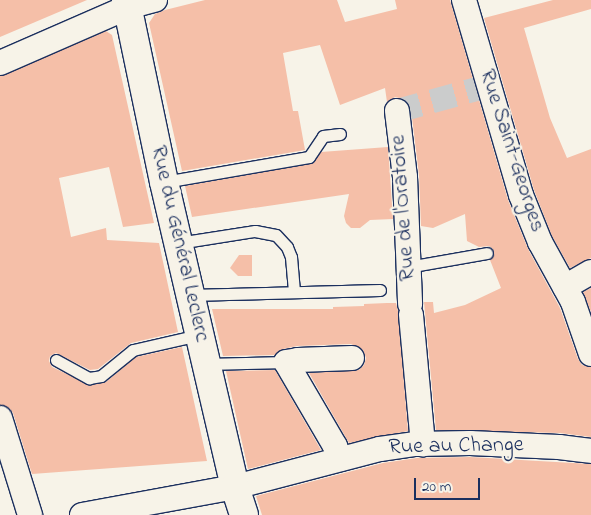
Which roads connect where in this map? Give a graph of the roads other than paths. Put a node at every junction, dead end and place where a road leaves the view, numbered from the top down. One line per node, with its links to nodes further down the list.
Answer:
1 (155, 0): 3 (street)
2 (464, 0): 12 (street, Rue Saint-Georges)
3 (127, 4): 4 (street); 7 (main road, Rue du Général Leclerc)
4 (0, 63)
5 (397, 111): 10 (street, Rue de l'Oratoire)
6 (340, 134): 7 (lane)
7 (164, 182): 8 (main road, Rue du Général Leclerc)
8 (178, 243): 14 (lane); 15 (main road, Rue du Général Leclerc)
9 (487, 253): 10 (lane)
10 (408, 267): 23 (street, Rue de l'Oratoire)
11 (591, 272): 12 (street)
12 (565, 287): 17 (street, Rue Saint-Georges)
13 (380, 290): 14 (lane)
14 (294, 292): 15 (lane)
15 (190, 295): 16 (main road, Rue du Général Leclerc)
16 (199, 334): 19 (lane); 21 (main road, Rue du Général Leclerc)
17 (591, 354)
18 (352, 358): 20 (street)
19 (56, 360)
20 (286, 362): 21 (lane); 25 (street)
21 (206, 364): 26 (main road, Rue du Général Leclerc)
22 (0, 418): 27 (street)
23 (423, 444): 24 (street, Rue au Change); 25 (street, Rue au Change)
24 (591, 451)
25 (340, 458): 26 (street, Rue au Change)
26 (235, 487): 28 (street, Rue au Change); 29 (main road, Rue du Général Leclerc)
27 (30, 515)
28 (82, 515)
29 (244, 515)

